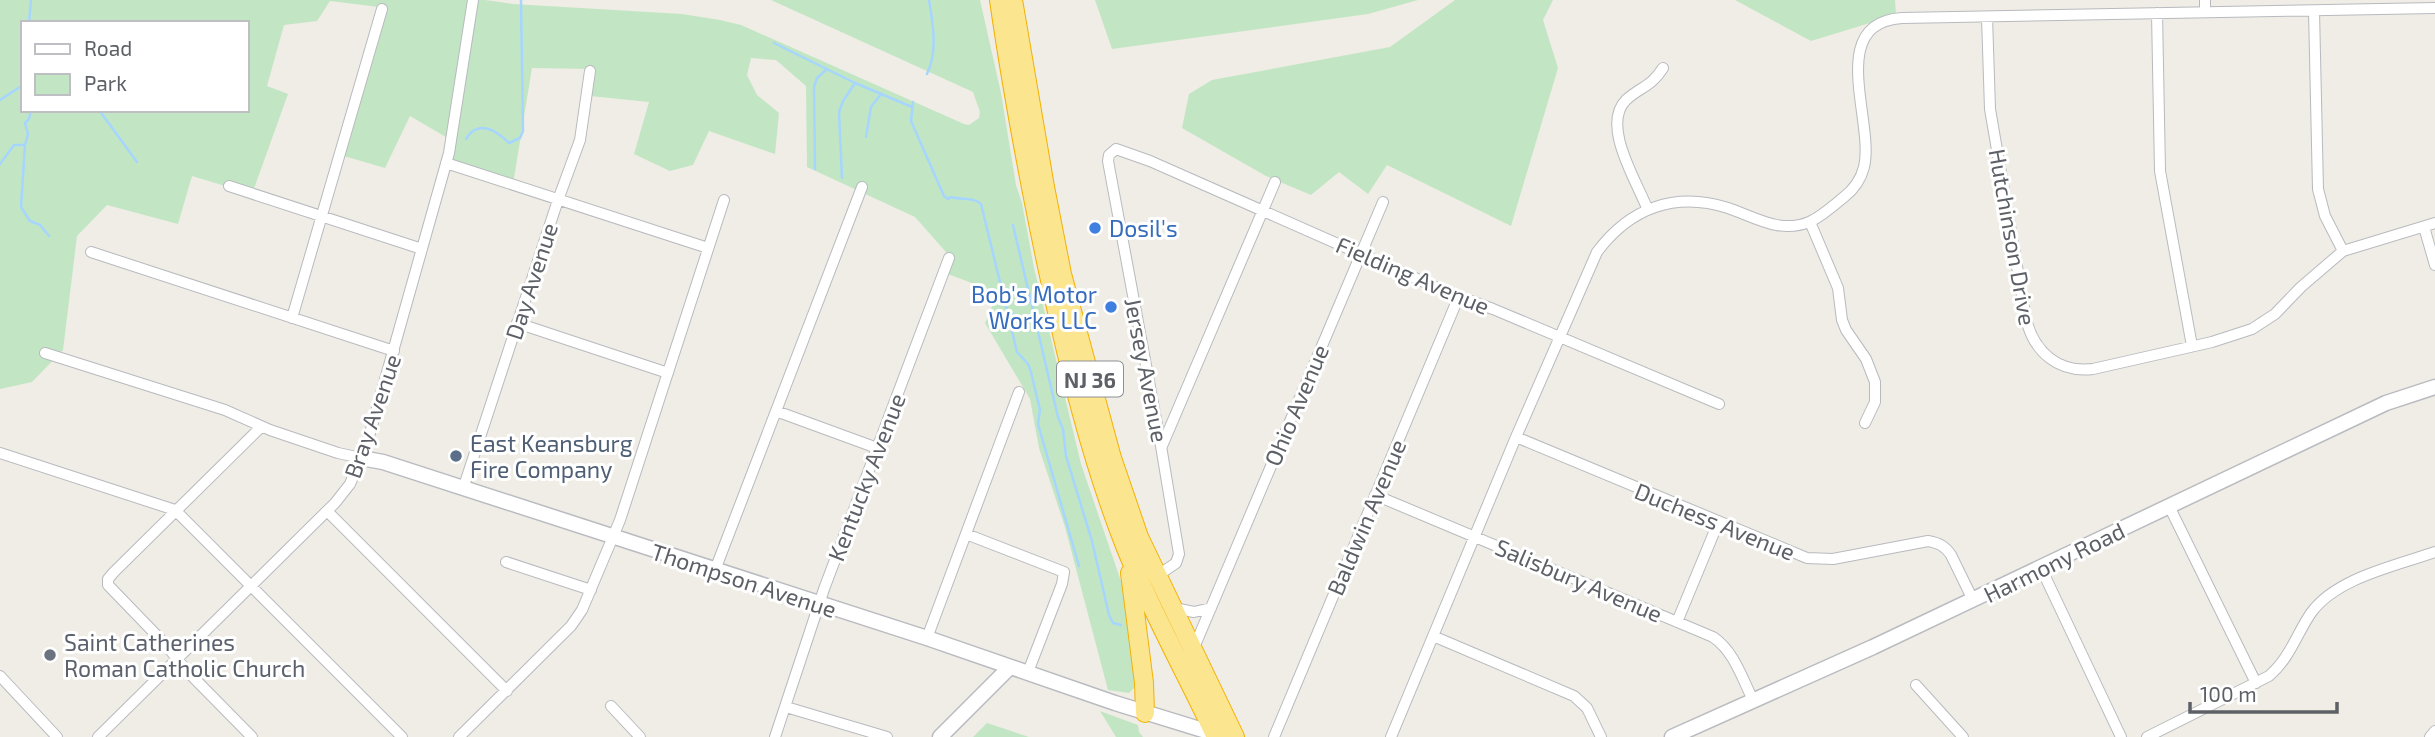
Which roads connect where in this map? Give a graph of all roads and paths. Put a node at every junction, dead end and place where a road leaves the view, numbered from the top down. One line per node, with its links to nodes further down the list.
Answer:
1 (472, 0): 14 (street, Bray Avenue)
2 (999, 0): 62 (highway, NJ 36)
3 (1013, 0): 67 (highway, NJ 36)
4 (2205, 0): 8 (street)
5 (2435, 8): 7 (street)
6 (382, 9): 23 (street)
7 (2314, 11): 8 (street); 29 (street)
8 (2205, 12): 9 (street)
9 (2157, 13): 10 (street); 38 (street)
10 (1987, 17): 24 (street); 38 (street, Hutchinson Drive)
11 (1663, 68): 21 (street)
12 (590, 71): 18 (street, Day Avenue)
13 (1109, 155): 22 (street, Fielding Avenue); 49 (street, Jersey Avenue)
14 (446, 163): 18 (street); 28 (street, Bray Avenue)
15 (1275, 182): 22 (street)
16 (229, 186): 23 (street)
17 (862, 187): 45 (street)
18 (558, 200): 27 (street); 36 (street, Day Avenue)
19 (723, 200): 27 (street)
20 (1382, 202): 31 (street, Ohio Avenue)
21 (1647, 208): 24 (street); 37 (street)
22 (1262, 211): 31 (street, Fielding Avenue); 49 (street)
23 (321, 216): 28 (street); 35 (street)
24 (1810, 222): 46 (street)
25 (2435, 223): 26 (street, Hutchinson Drive)
26 (2424, 226): 29 (street, Hutchinson Drive); 33 (street)
27 (708, 248): 41 (street)
28 (422, 249): 39 (street, Bray Avenue)
29 (2343, 251): 38 (street, Hutchinson Drive)
30 (91, 252): 35 (street)
31 (1360, 254): 34 (street, Fielding Avenue); 73 (street, Ohio Avenue)
32 (949, 258): 50 (street, Kentucky Avenue)
33 (2435, 265)
34 (1459, 296): 37 (street, Fielding Avenue); 54 (street, Baldwin Avenue)
35 (292, 318): 39 (street)
36 (517, 323): 41 (street); 53 (street, Day Avenue)
37 (1559, 336): 44 (street, Fielding Avenue); 48 (street)
38 (2192, 346)
39 (394, 351): 52 (street, Bray Avenue)
40 (45, 353): 47 (street, Thompson Avenue)
41 (668, 373): 61 (street)
42 (2435, 387): 55 (street, Harmony Road)
43 (1018, 392): 59 (street)
44 (1719, 404)
45 (776, 411): 50 (street); 66 (street)
46 (1866, 423)
47 (261, 427): 52 (street, Thompson Avenue); 56 (street)
48 (1516, 437): 58 (street, Duchess Avenue); 60 (street)
49 (1161, 446): 67 (street, Jersey Avenue)
50 (877, 448): 71 (street, Kentucky Avenue)
51 (0, 453): 56 (street)
52 (361, 458): 53 (street, Thompson Avenue); 57 (street, Bray Avenue)
53 (463, 489): 61 (street, Thompson Avenue)
54 (1375, 495): 60 (street, Salisbury Avenue); 101 (street, Baldwin Avenue)
55 (2169, 506): 65 (street, Harmony Road); 82 (street)
56 (175, 510): 68 (street); 78 (street)
57 (327, 511): 68 (street, Bray Avenue); 84 (street)
58 (1718, 523): 70 (street, Duchess Avenue); 74 (street)
59 (966, 534): 76 (street); 80 (street)
60 (1474, 536): 74 (street, Salisbury Avenue); 75 (street)
61 (612, 537): 66 (street, Thompson Avenue); 69 (street)
62 (1125, 546): 88 (highway); 90 (highway, NJ 36)
63 (2435, 552): 82 (street)
64 (506, 562): 69 (street)
65 (2041, 568): 70 (street, Harmony Road); 106 (street)
66 (715, 570): 71 (street, Thompson Avenue)
67 (1157, 576): 72 (highway, NJ 36)
68 (252, 585): 78 (street, Bray Avenue); 94 (street)
69 (591, 590): 84 (street)
70 (1973, 600): 85 (street, Harmony Road)
71 (819, 604): 76 (street, Thompson Avenue); 87 (street, Kentucky Avenue)
72 (1172, 607): 73 (street); 77 (highway, NJ 36)
73 (1211, 608): 77 (street, Ohio Avenue)
74 (1677, 622): 85 (street, Salisbury Avenue)
75 (1433, 636): 102 (street); 103 (street)
76 (927, 638): 79 (street, Thompson Avenue)
77 (1192, 651): 100 (highway, NJ 36)
78 (177, 659): 92 (street, Bray Avenue); 93 (street)
79 (1010, 667): 80 (street, Thompson Avenue); 99 (street)
80 (1028, 672): 88 (street, Thompson Avenue)
81 (0, 676): 91 (street)
82 (2256, 683): 107 (street)
83 (1916, 685): 105 (street)
84 (507, 691): 95 (street)
85 (1753, 701): 104 (street, Harmony Road)
86 (611, 706): 96 (street)
87 (786, 707): 97 (street, Kentucky Avenue); 98 (street)
88 (1145, 713): 90 (street, Thompson Avenue)
89 (2435, 731): 108 (street)
90 (1219, 736)
91 (57, 737)
92 (99, 737)
93 (251, 737)
94 (402, 737)
95 (459, 737)
96 (640, 737)
97 (775, 737)
98 (887, 737)
99 (940, 737)
100 (1235, 737)
101 (1274, 737)
102 (1391, 737)
103 (1601, 737)
104 (1672, 737)
105 (1963, 737)
106 (2121, 737)
107 (2147, 737)
108 (2430, 737)

